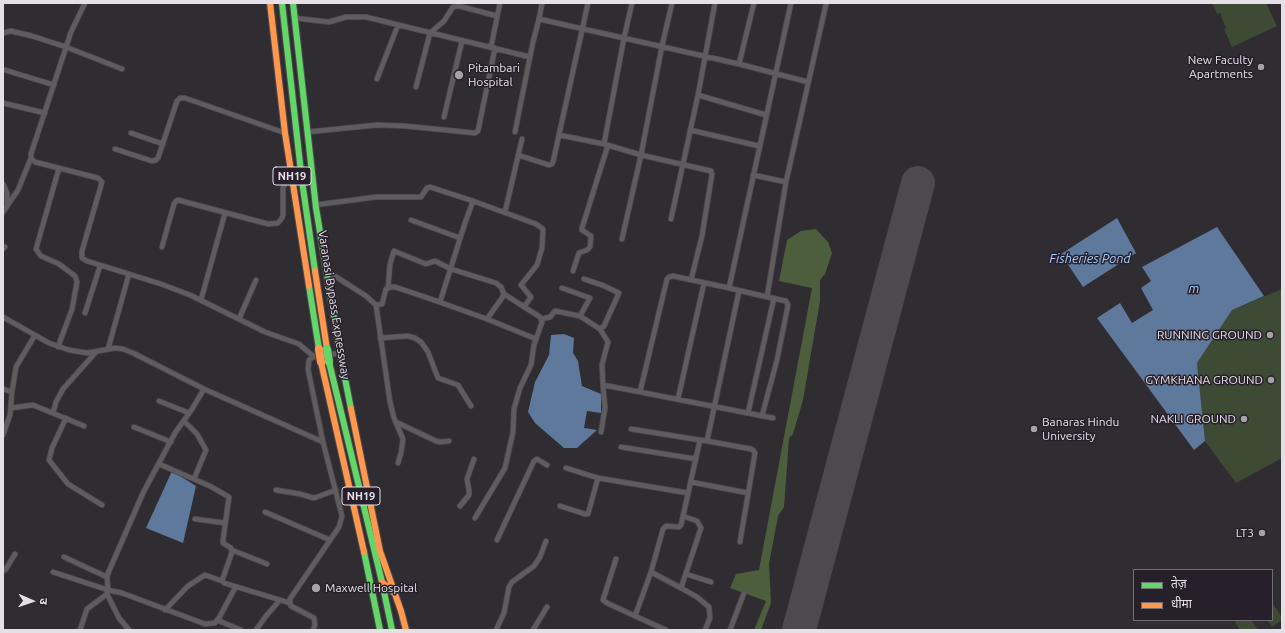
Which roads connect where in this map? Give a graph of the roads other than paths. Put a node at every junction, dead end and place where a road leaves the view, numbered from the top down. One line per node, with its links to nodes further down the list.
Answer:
1 (85, 3): 24 (street)
2 (270, 3): 45 (main road, Varanasi Bypass Expressway / NH19)
3 (282, 3): 104 (main road, Varanasi Bypass Expressway / NH19)
4 (293, 3): 15 (main road)
5 (500, 3): 14 (street)
6 (542, 3): 16 (street)
7 (588, 3): 18 (street)
8 (632, 3): 21 (street)
9 (672, 3): 23 (street)
10 (715, 3): 27 (street)
11 (754, 3): 28 (street)
12 (791, 3): 31 (street)
13 (826, 4): 33 (street)
14 (497, 16): 20 (street); 25 (street)
15 (294, 18): 17 (street); 42 (main road)
16 (539, 18): 18 (street); 26 (street)
17 (398, 25): 20 (street); 32 (street)
18 (582, 28): 21 (street); 46 (street)
19 (3, 33): 24 (street)
20 (430, 33): 22 (street); 35 (street)
21 (624, 38): 23 (street); 49 (street)
22 (462, 40): 25 (street); 40 (street)
23 (662, 46): 27 (street); 53 (street)
24 (66, 47): 29 (street); 34 (street)
25 (493, 48): 26 (street); 42 (street)
26 (530, 56): 43 (street)
27 (704, 56): 28 (street); 36 (street)
28 (738, 64): 31 (street)
29 (122, 69)
30 (5, 70): 34 (street)
31 (776, 74): 33 (street); 39 (street)
32 (377, 79)
33 (808, 82): 59 (street)
34 (54, 85): 38 (street)
35 (416, 87)
36 (698, 95): 39 (street); 41 (street)
37 (3, 102): 38 (street)
38 (45, 113): 54 (street)
39 (766, 115): 50 (street)
40 (444, 117)
41 (690, 130): 50 (street); 55 (street)
42 (307, 132): 63 (main road)
43 (515, 132)
44 (131, 133): 48 (street)
45 (285, 133): 48 (street); 57 (main road, Varanasi Bypass Expressway / NH19)
46 (559, 135): 49 (street); 52 (street)
47 (522, 139): 52 (street)
48 (163, 144): 51 (street)
49 (606, 145): 53 (street); 75 (street)
50 (759, 146): 58 (street)
51 (115, 149)
52 (518, 155): 66 (street)
53 (641, 155): 55 (street); 70 (street)
54 (31, 158): 56 (street); 62 (street)
55 (682, 164): 67 (street); 79 (street)
56 (59, 168): 72 (street); 102 (street)
57 (291, 172): 65 (street); 104 (main road, Varanasi Bypass Expressway / NH19)
58 (753, 175): 59 (street); 83 (street)
59 (786, 182): 86 (street)
60 (3, 184): 62 (street)
61 (473, 200): 63 (street); 66 (street); 69 (street)
62 (8, 204): 64 (street)
63 (315, 205): 74 (main road)
64 (3, 212)
65 (225, 212): 71 (street); 88 (street)
66 (505, 212): 91 (street)
67 (670, 219)
68 (411, 220): 69 (street)
69 (460, 238): 73 (street)
70 (622, 239)
71 (162, 247)
72 (100, 266): 76 (street); 92 (street)
73 (451, 269): 81 (street); 85 (street); 89 (street)
74 (327, 271): 90 (street); 106 (main road)
75 (573, 271)
76 (129, 274): 88 (street); 103 (street)
77 (584, 279): 98 (street)
78 (256, 280): 95 (street)
79 (690, 280): 80 (street); 113 (street)
80 (704, 283): 83 (street); 114 (street)
81 (388, 288): 89 (street); 90 (street)
82 (562, 288): 93 (street)
83 (729, 288): 84 (street)
84 (739, 291): 86 (street); 117 (street)
85 (504, 294): 91 (street); 96 (street)
86 (767, 297): 87 (street)
87 (774, 298): 121 (street); 122 (street)
88 (201, 300): 95 (street)
89 (440, 302): 96 (street)
90 (376, 306): 100 (street)
91 (524, 307): 97 (street)
92 (85, 313)
93 (580, 316): 97 (street); 98 (street)
94 (3, 317): 99 (street)
95 (239, 319): 107 (street)
96 (487, 319): 101 (street)
97 (542, 319): 101 (street)
98 (600, 328): 109 (street)
99 (35, 335): 102 (street); 112 (street)
100 (380, 338): 116 (street); 126 (street)
101 (536, 339): 156 (street)
102 (58, 347): 105 (street)
103 (108, 349): 105 (street); 111 (street)
104 (323, 349): 108 (main road, Varanasi Bypass Expressway / NH19, bridge)
105 (96, 352): 119 (street)
106 (340, 353): 107 (street); 179 (main road)
107 (313, 356): 136 (street)
108 (325, 362): 174 (main road, Varanasi Bypass Expressway / NH19); 188 (main road, Varanasi Bypass Expressway / NH19)
109 (603, 385): 113 (street); 130 (street)
110 (3, 389): 112 (street)
111 (204, 389): 120 (street); 136 (street)
112 (12, 392): 118 (street)
113 (640, 392): 114 (street)
114 (678, 399): 117 (street)
115 (159, 401): 120 (street)
116 (471, 406)
117 (715, 406): 121 (street); 134 (street)
118 (11, 408): 119 (street); 131 (street)
119 (53, 413): 123 (street)
120 (189, 413): 125 (street)
121 (748, 413): 122 (street)
122 (762, 416): 124 (street)
123 (66, 418): 127 (street); 151 (street)
124 (773, 418)
125 (184, 421): 135 (street); 145 (street)
126 (396, 422): 133 (street); 140 (street)
127 (84, 426)
128 (134, 427): 135 (street)
129 (631, 429): 132 (street)
130 (601, 432)
131 (3, 435)
132 (700, 440): 134 (street); 139 (street)
133 (449, 441)
134 (707, 441): 150 (street)
135 (171, 442): 141 (street)
136 (323, 442): 148 (street)
137 (621, 447): 139 (street)
138 (474, 459): 152 (street)
139 (696, 459): 146 (street)
140 (398, 463)
141 (159, 464): 145 (street); 172 (street)
142 (547, 465): 160 (street)
143 (566, 468): 144 (street)
144 (598, 478): 149 (street); 153 (street)
145 (194, 479): 158 (street)
146 (691, 482): 149 (street); 150 (street)
147 (276, 490): 148 (street)
148 (336, 490): 159 (street)
149 (688, 493): 155 (street)
150 (748, 493): 162 (street)
151 (102, 505)
152 (460, 506)
153 (560, 506)
154 (265, 512): 159 (street)
155 (683, 516): 170 (street); 171 (street)
156 (475, 518)
157 (195, 519): 158 (street)
158 (225, 523): 163 (street)
159 (330, 540): 182 (street)
160 (497, 540)
161 (546, 541): 198 (street)
162 (740, 542)
163 (232, 550): 167 (street); 173 (street)
164 (15, 554): 168 (street)
165 (64, 557): 172 (street)
166 (616, 559): 185 (street)
167 (267, 564)
168 (3, 571)
169 (54, 572): 178 (street)
170 (651, 572): 177 (street); 185 (street)
171 (686, 574): 175 (street); 177 (street)
172 (107, 577): 178 (street)
173 (222, 581): 176 (street); 184 (street)
174 (382, 582): 179 (main road); 196 (main road, Varanasi Bypass Expressway / NH19)
175 (711, 582)
176 (235, 588): 181 (street); 186 (street)
177 (681, 588): 201 (street)
178 (107, 592): 184 (street); 189 (street); 190 (street)
179 (394, 593): 197 (main road)
180 (744, 594): 202 (street)
181 (280, 600): 182 (street); 193 (street)
182 (290, 603): 194 (street)
183 (547, 608): 199 (street)
184 (165, 610): 187 (street)
185 (635, 616): 200 (street)
186 (217, 620): 187 (street); 192 (street)
187 (201, 623): 191 (street)
188 (379, 626): 195 (street)
189 (80, 630)
190 (129, 630)
191 (201, 630)
192 (241, 630)
193 (256, 630)
194 (313, 630)
195 (374, 630)
196 (392, 630)
197 (406, 630)
198 (496, 630)
199 (533, 630)
200 (666, 630)
201 (705, 630)
202 (730, 630)

